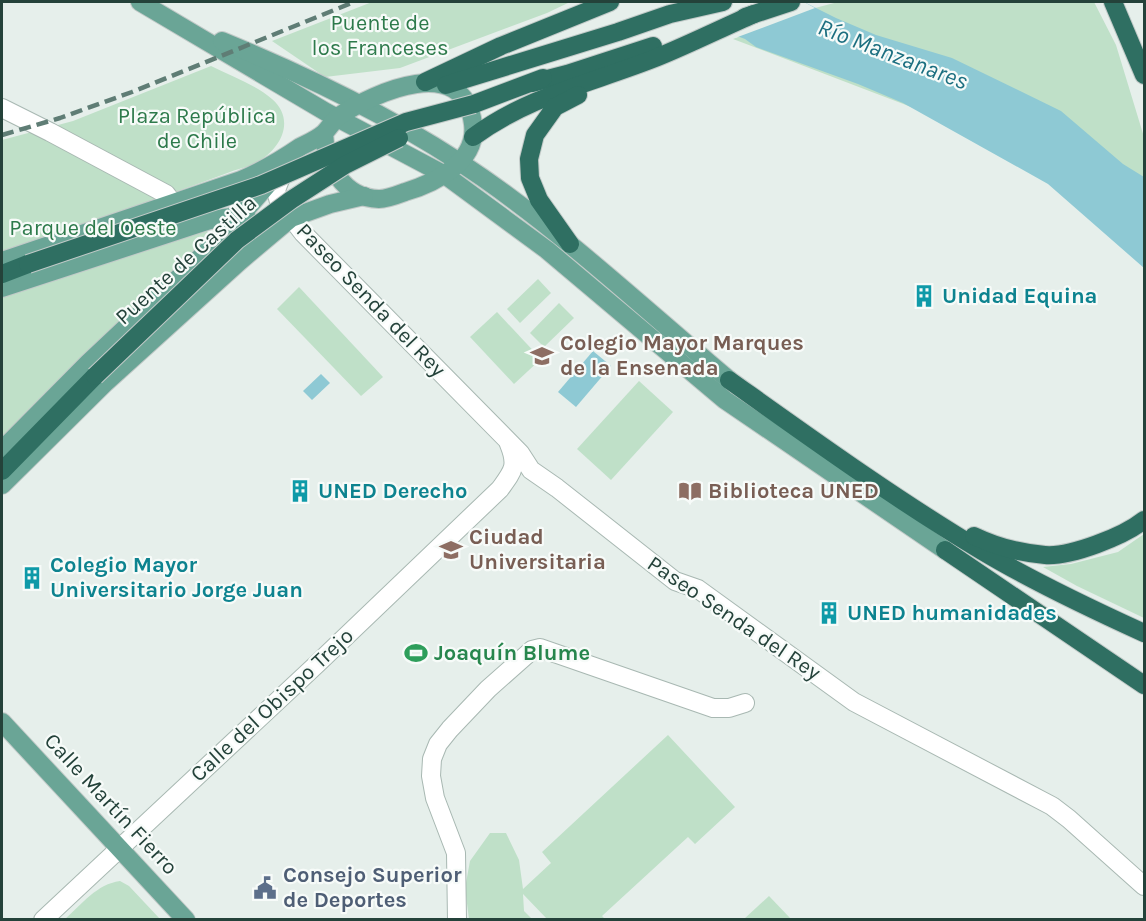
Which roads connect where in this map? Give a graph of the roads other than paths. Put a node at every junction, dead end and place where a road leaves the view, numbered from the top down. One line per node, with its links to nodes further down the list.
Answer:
1 (140, 2): 7 (main road)
2 (610, 2): 10 (highway)
3 (724, 2): 11 (highway); 12 (highway)
4 (791, 2): 6 (highway)
5 (1113, 2): 9 (highway)
6 (754, 14): 8 (highway); 11 (highway)
7 (165, 17): 14 (main road); 16 (main road)
8 (622, 70): 18 (highway); 27 (highway)
9 (1144, 75)
10 (424, 82): 12 (main road); 14 (main road)
11 (532, 83): 13 (highway)
12 (446, 85): 18 (main road)
13 (474, 104): 29 (highway, bridge); 34 (highway, Puente de Castilla, bridge)
14 (360, 105): 16 (main road); 20 (main road)
15 (2, 108): 24 (street)
16 (337, 118): 17 (main road); 22 (main road)
17 (324, 132): 19 (main road); 23 (main road)
18 (473, 137): 20 (main road)
19 (301, 147): 21 (main road); 24 (main road)
20 (459, 163): 22 (main road); 27 (main road)
21 (286, 165): 25 (main road); 26 (street, Paseo Senda del Rey)
22 (445, 176): 23 (main road); 40 (main road)
23 (363, 196): 26 (main road)
24 (173, 203): 28 (main road)
25 (240, 215): 26 (main road); 30 (main road); 33 (main road)
26 (291, 218): 32 (street, Paseo Senda del Rey); 36 (main road)
27 (570, 244): 31 (main road)
28 (2, 261)
29 (2, 274)
30 (2, 288)
31 (729, 380): 38 (highway)
32 (509, 444): 35 (street, Paseo Senda del Rey); 37 (street, Calle del Obispo Trejo)
33 (2, 450)
34 (2, 471)
35 (540, 476): 37 (street, Calle del Obispo Trejo); 46 (street, Paseo Senda del Rey)
36 (2, 485)
37 (501, 489): 45 (street, Calle del Obispo Trejo)
38 (890, 492): 39 (highway); 41 (highway)
39 (1144, 520)
40 (945, 550): 42 (highway)
41 (1144, 633)
42 (1144, 685)
43 (745, 703): 49 (street)
44 (2, 722): 45 (main road, Calle Martín Fierro)
45 (120, 847): 47 (street, Calle del Obispo Trejo); 48 (main road, Calle Martín Fierro)
46 (1144, 886)
47 (43, 920)
48 (186, 920)
49 (458, 920)

